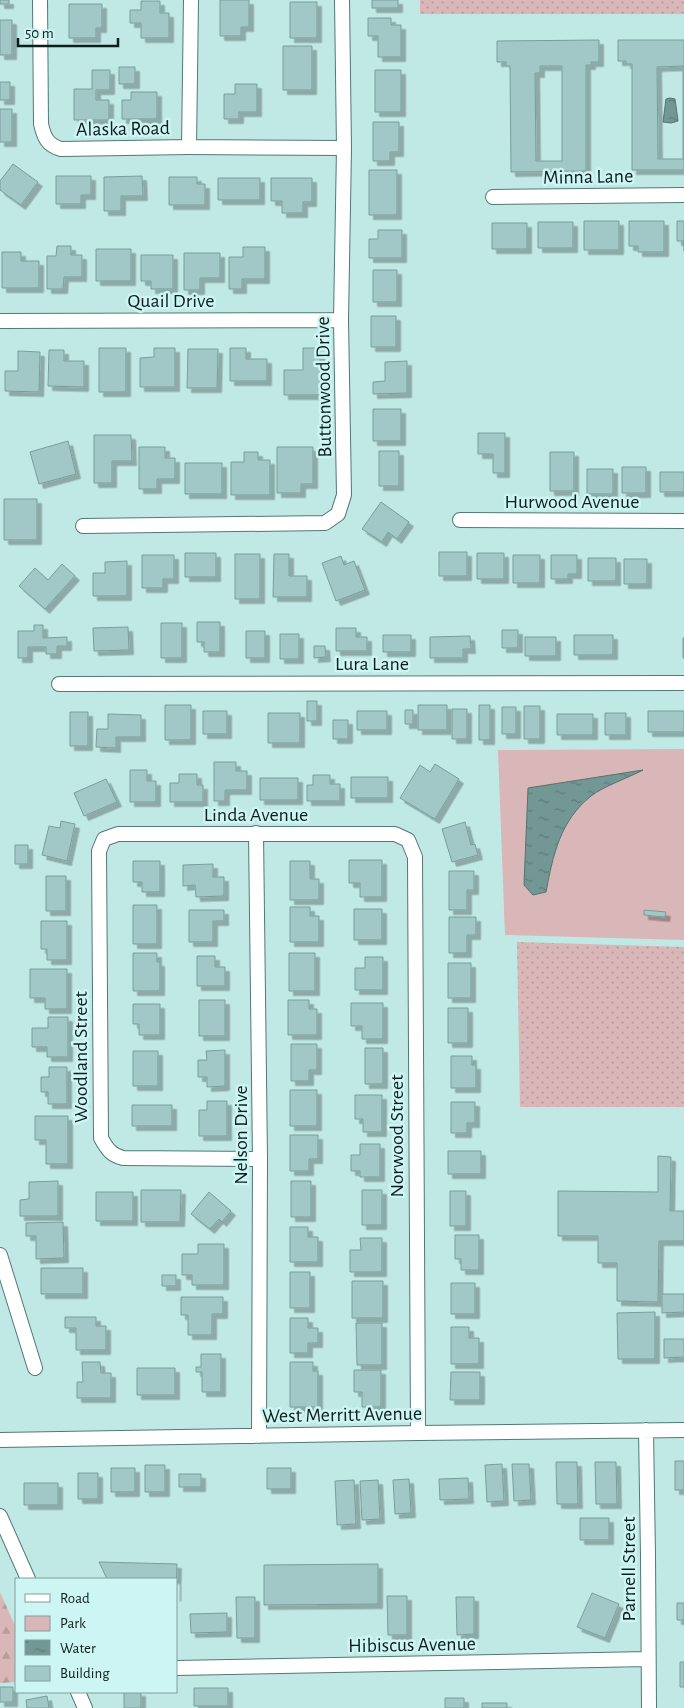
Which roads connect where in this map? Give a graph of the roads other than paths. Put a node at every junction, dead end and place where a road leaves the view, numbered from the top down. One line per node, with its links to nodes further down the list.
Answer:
1 (40, 0): 4 (street, Alaska Road)
2 (191, 0): 4 (street)
3 (342, 0): 5 (street, Buttonwood Drive)
4 (190, 147): 5 (street, Alaska Road)
5 (344, 148): 9 (street, Buttonwood Drive)
6 (684, 195): 7 (street, Minna Lane)
7 (493, 197)
8 (0, 320): 9 (street, Quail Drive)
9 (341, 320): 12 (street, Buttonwood Drive)
10 (460, 520): 11 (street, Hurwood Avenue)
11 (684, 521)
12 (83, 526)
13 (684, 683): 14 (street, Lura Lane)
14 (59, 684)
15 (256, 833): 16 (street, Linda Avenue); 17 (street, Linda Avenue); 18 (street, Nelson Drive)
16 (104, 839): 18 (street, Woodland Street)
17 (408, 840): 23 (street, Norwood Street)
18 (260, 1159): 24 (street, Nelson Drive)
19 (0, 1255): 20 (street)
20 (36, 1368)
21 (646, 1430): 22 (street, West Merritt Avenue); 23 (street, West Merritt Avenue); 30 (street, Parnell Street)
22 (684, 1430)
23 (418, 1432): 24 (street, West Merritt Avenue)
24 (259, 1436): 25 (street, West Merritt Avenue)
25 (15, 1439): 26 (street, West Merritt Avenue); 27 (street)
26 (0, 1440)
27 (0, 1446)
28 (0, 1516): 29 (street)
29 (28, 1578)
30 (648, 1659): 31 (street, Hibiscus Avenue); 34 (street, Parnell Street)
31 (178, 1668)
32 (78, 1693): 33 (street)
33 (85, 1708)
34 (649, 1708)

